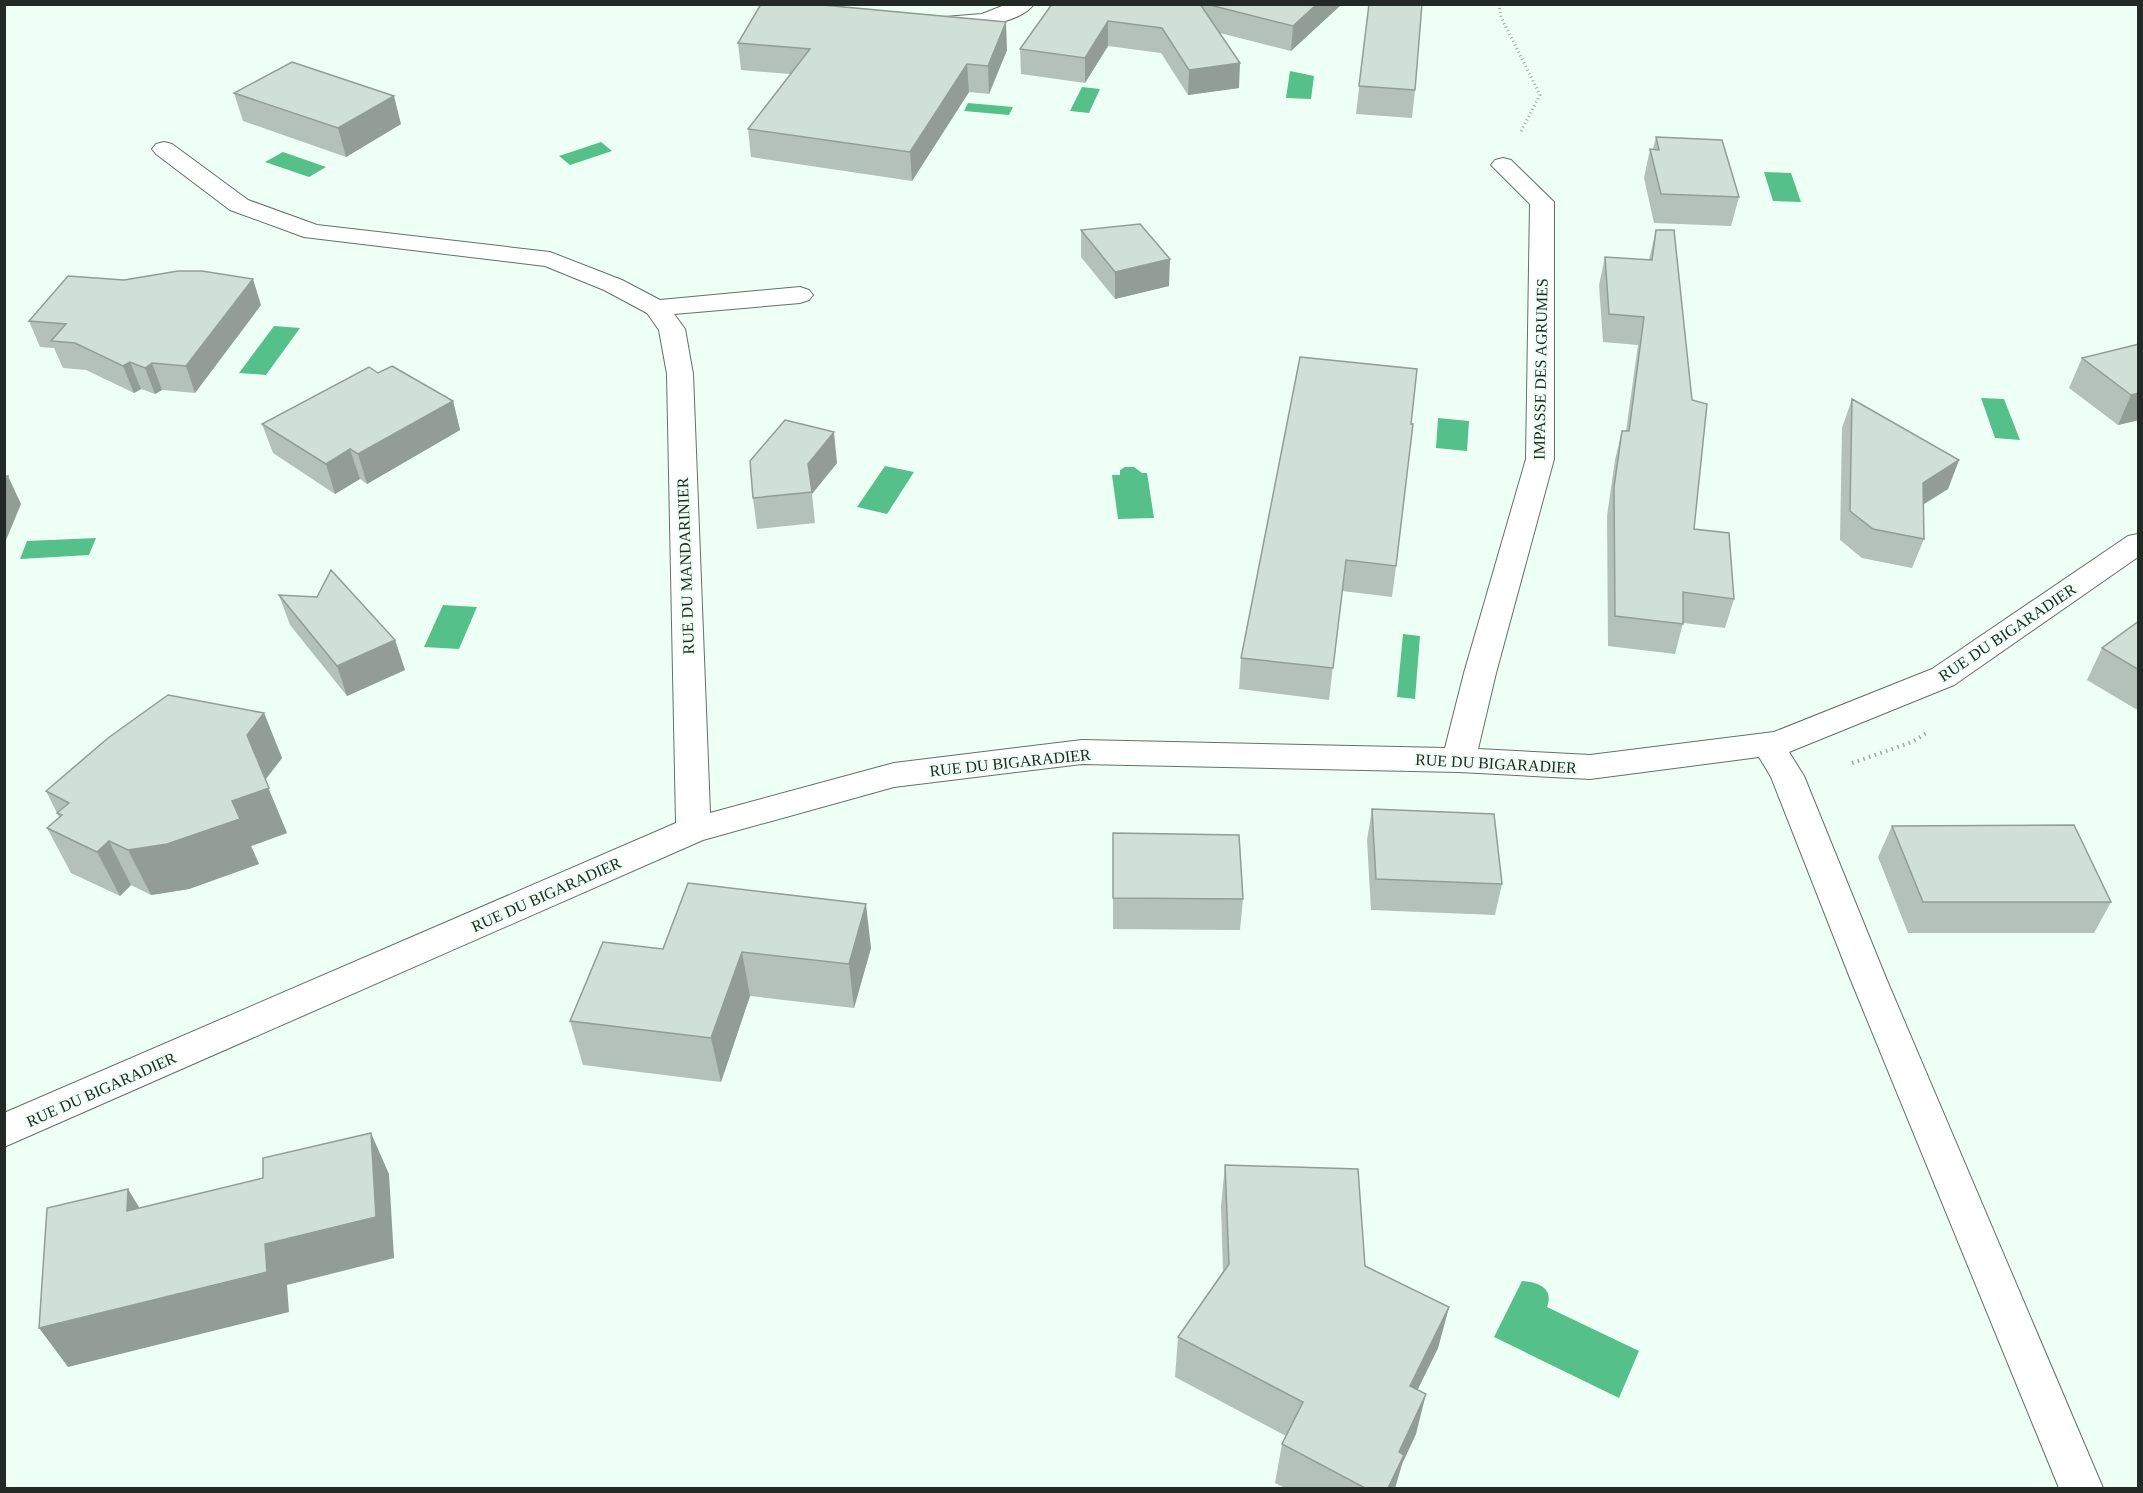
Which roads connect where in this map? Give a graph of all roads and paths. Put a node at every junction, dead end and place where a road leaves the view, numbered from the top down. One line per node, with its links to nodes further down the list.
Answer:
1 (1024, 4): 3 (street)
2 (1499, 4): 5 (path)
3 (919, 20)
4 (164, 149): 7 (street, RUE DU MANDARINIER)
5 (1503, 165): 10 (street, IMPASSE DES AGRUMES)
6 (800, 295): 7 (street)
7 (656, 308): 12 (street, RUE DU MANDARINIER)
8 (2139, 543): 11 (street, RUE DU BIGARADIER)
9 (1932, 729): 11 (path)
10 (1458, 760): 11 (street, RUE DU BIGARADIER); 12 (street, RUE DU BIGARADIER)
11 (1777, 760): 14 (street)
12 (693, 830): 13 (street, RUE DU BIGARADIER)
13 (4, 1131)
14 (2081, 1488)

